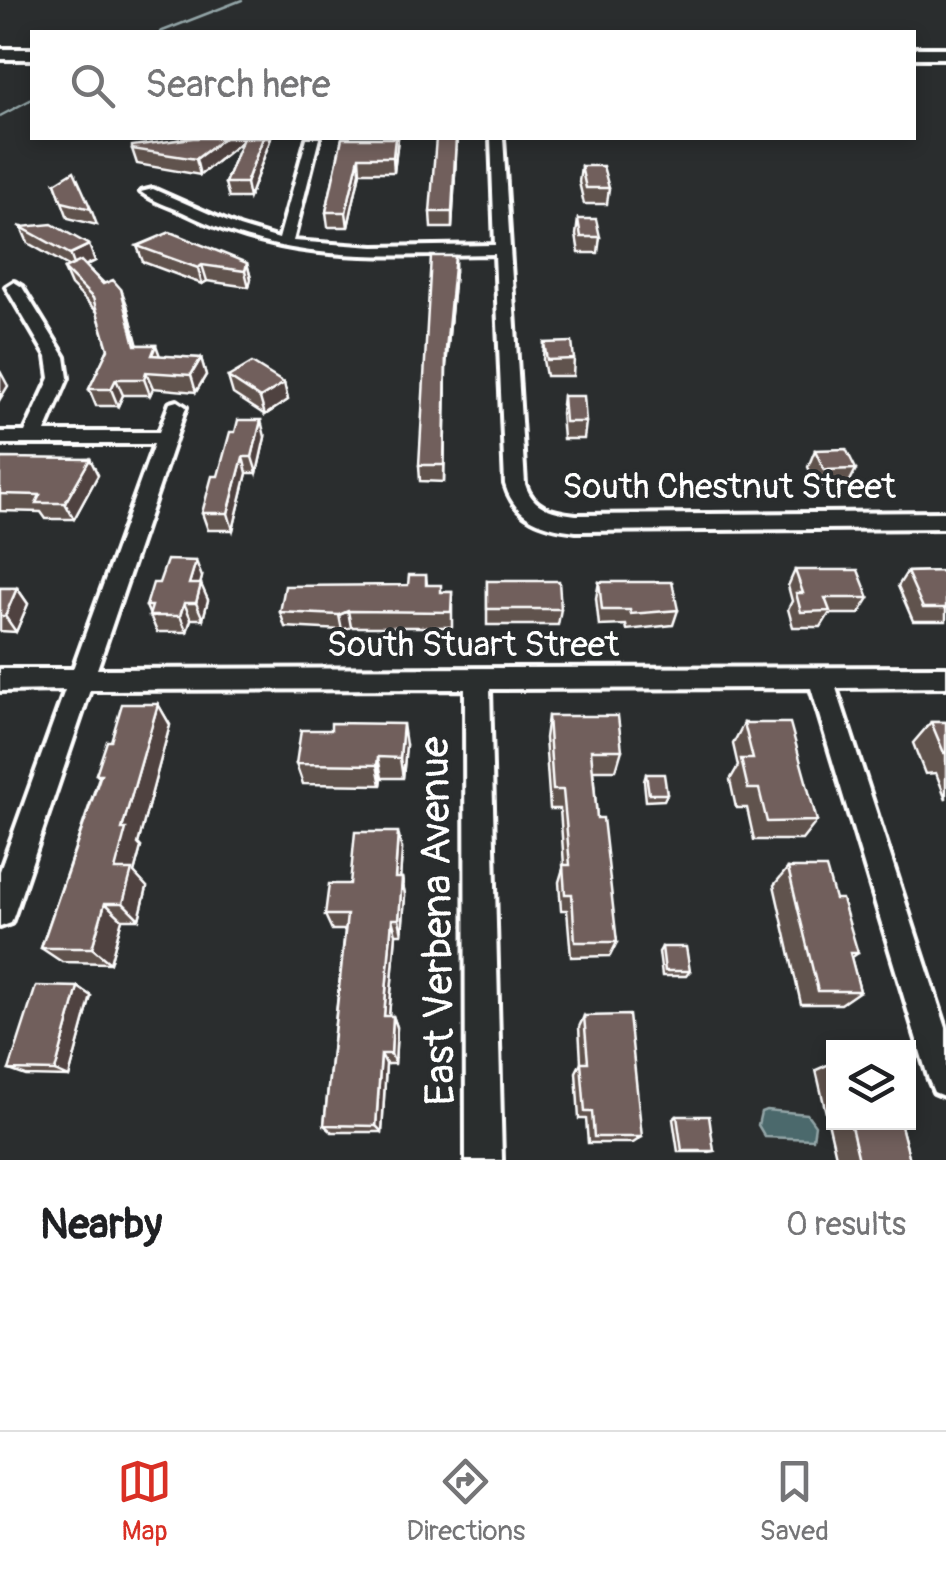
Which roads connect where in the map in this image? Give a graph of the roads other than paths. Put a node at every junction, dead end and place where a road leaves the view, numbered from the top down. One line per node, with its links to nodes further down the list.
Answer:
1 (916, 53): 2 (street)
2 (946, 53)
3 (0, 54): 4 (street)
4 (30, 54)
5 (312, 140): 8 (street)
6 (497, 140): 9 (street)
7 (148, 192): 8 (street)
8 (284, 244): 9 (street)
9 (505, 249): 15 (street, South Chestnut Street)
10 (14, 287): 13 (street)
11 (177, 407): 14 (street)
12 (0, 438): 13 (street)
13 (32, 438): 14 (street)
14 (167, 438): 18 (street)
15 (946, 520)
16 (946, 677): 17 (street, South Stuart Street)
17 (820, 678): 20 (street, South Stuart Street); 22 (street)
18 (81, 679): 19 (street, South Stuart Street); 20 (street, South Stuart Street); 21 (street)
19 (0, 680)
20 (477, 681): 23 (street, East Verbena Avenue)
21 (0, 912)
22 (946, 1080)
23 (484, 1160)

